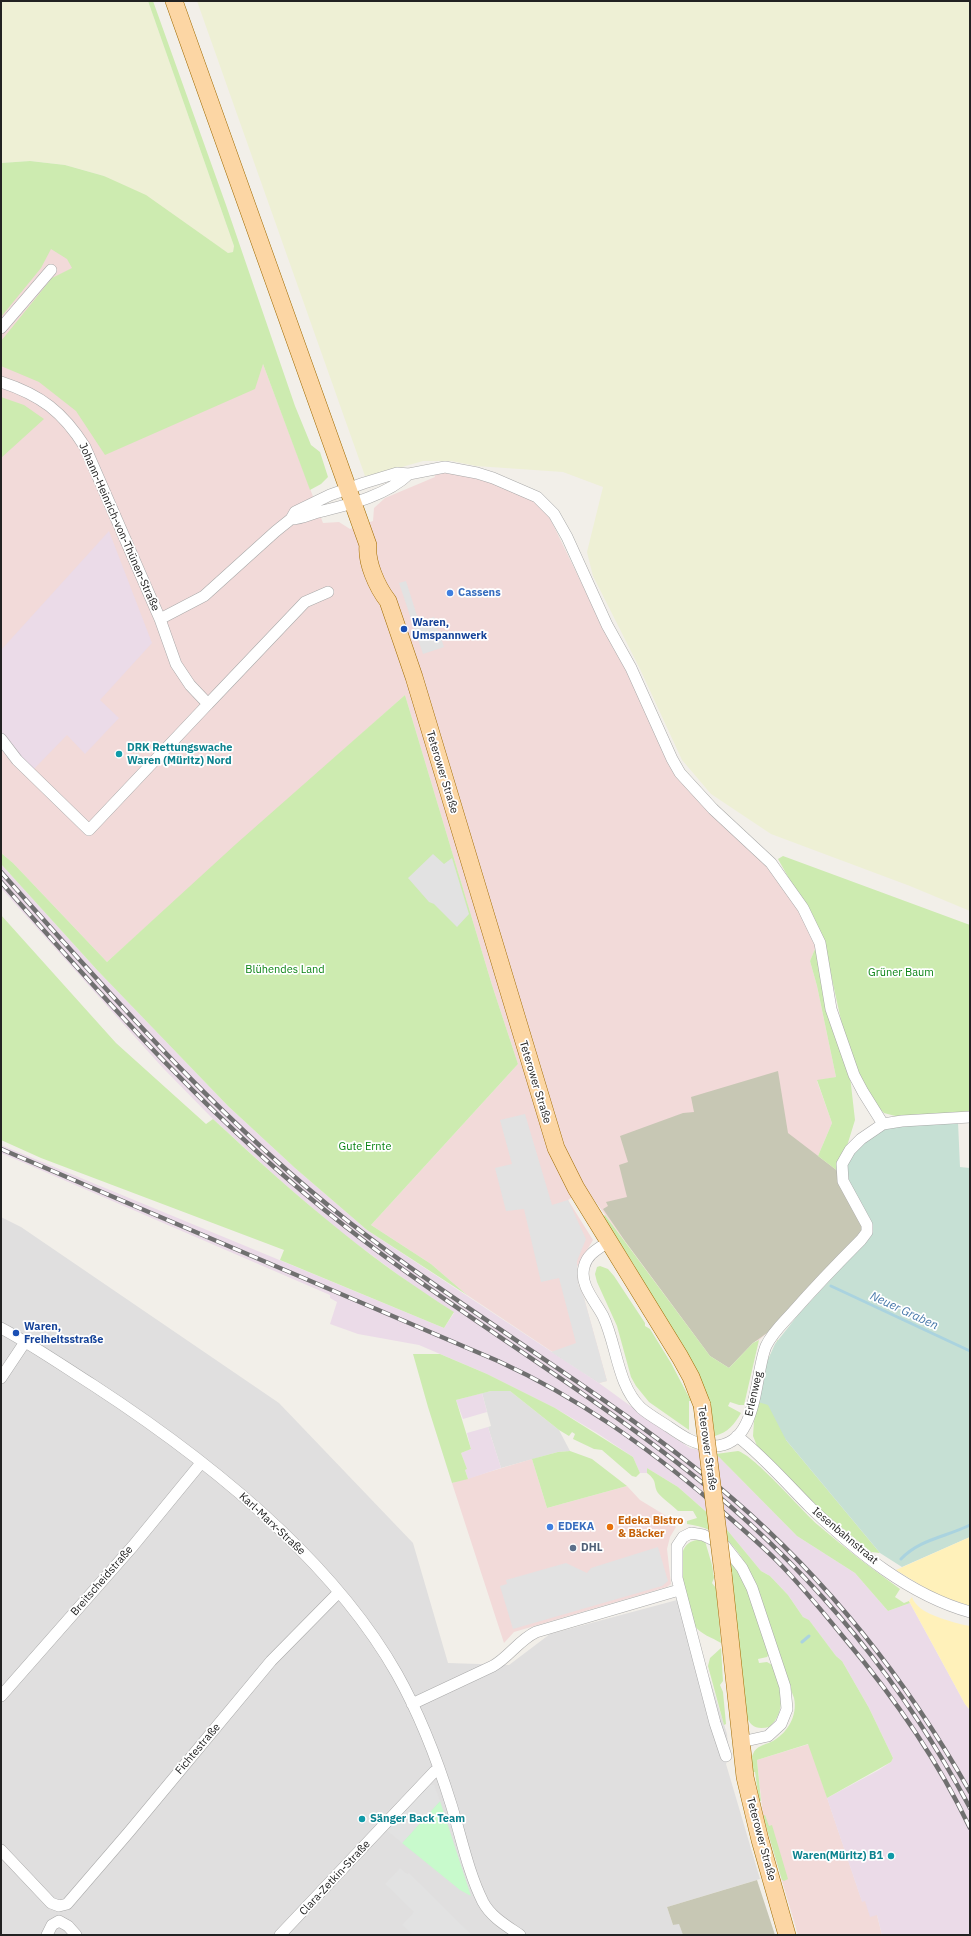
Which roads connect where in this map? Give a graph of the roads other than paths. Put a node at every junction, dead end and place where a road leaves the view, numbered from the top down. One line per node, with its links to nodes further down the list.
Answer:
1 (174, 1): 5 (main road, Teterower Straße)
2 (51, 270): 3 (street)
3 (1, 328)
4 (1, 382): 7 (street, Johann-Heinrich-von-Thünen-Straße)
5 (350, 492): 7 (street, Johann-Heinrich-von-Thünen-Straße); 11 (street, Johann-Heinrich-von-Thünen-Straße); 12 (main road, Teterower Straße)
6 (328, 592): 8 (street)
7 (160, 619): 8 (street)
8 (208, 704): 9 (street)
9 (1, 739)
10 (970, 1117): 11 (street)
11 (883, 1124): 16 (street, Erlenweg)
12 (604, 1245): 16 (street, Erlenweg); 23 (main road, Teterower Straße, bridge)
13 (1, 1328): 14 (street, Karl-Marx-Straße)
14 (25, 1342): 15 (street); 17 (street, Karl-Marx-Straße)
15 (1, 1378)
16 (737, 1436): 20 (street, Iesenbahnstraat)
17 (201, 1463): 19 (street, Karl-Marx-Straße); 21 (street, Breitscheidstraße)
18 (679, 1590): 22 (street); 23 (street); 24 (street)
19 (339, 1592): 22 (street, Karl-Marx-Straße); 26 (street, Fichtestraße)
20 (970, 1612)
21 (1, 1696)
22 (412, 1704): 25 (street, Karl-Marx-Straße)
23 (740, 1742): 31 (main road, Teterower Straße)
24 (726, 1756)
25 (439, 1769): 29 (street, Clara-Zetkin-Straße); 30 (street, Karl-Marx-Straße)
26 (1, 1850)
27 (47, 1935): 28 (street)
28 (76, 1935)
29 (280, 1935)
30 (520, 1935)
31 (788, 1935)

